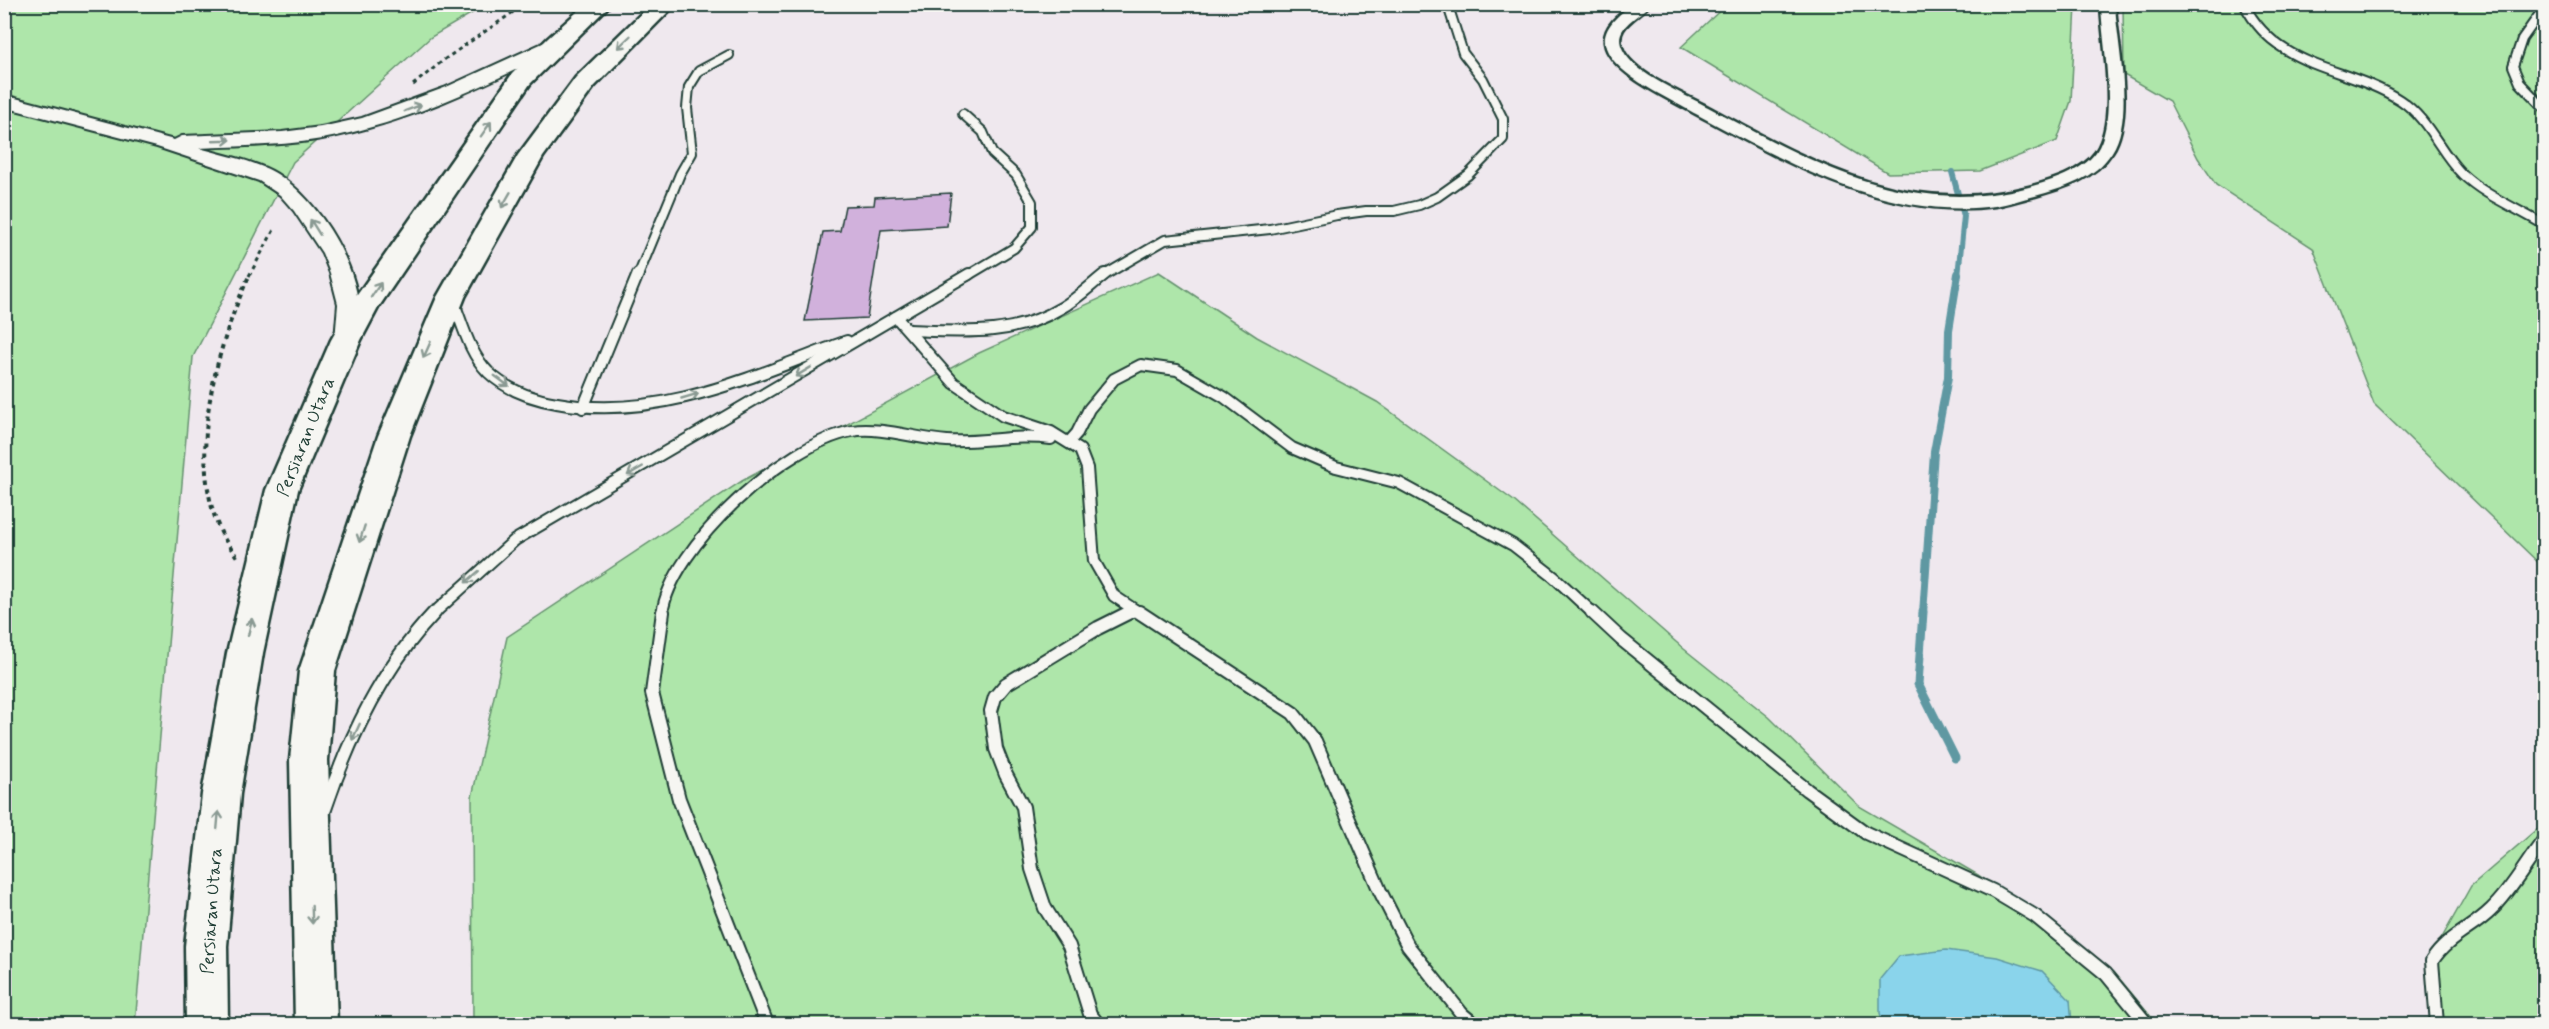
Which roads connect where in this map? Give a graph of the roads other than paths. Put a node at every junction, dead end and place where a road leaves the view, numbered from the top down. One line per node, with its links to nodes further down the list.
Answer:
1 (600, 4): 8 (main road, Persiaran Utara)
2 (664, 4): 15 (main road, one-way to 15)
3 (1451, 4): 17 (lane)
4 (1643, 4): 5 (street)
5 (2108, 4)
6 (2244, 4): 14 (lane)
7 (2544, 8): 11 (lane)
8 (556, 43): 13 (street, one-way to 8); 19 (main road, Persiaran Utara, one-way to 8)
9 (729, 55): 20 (lane)
10 (4, 101): 13 (street)
11 (2544, 108)
12 (963, 114): 16 (lane)
13 (164, 143): 19 (street, one-way to 13)
14 (2544, 225)
15 (451, 297): 20 (lane, one-way to 20); 24 (main road, one-way to 24)
16 (896, 317): 17 (lane); 18 (lane)
17 (909, 330): 21 (lane)
18 (871, 332): 20 (lane, one-way to 18); 24 (lane, one-way to 24)
19 (346, 340): 25 (main road, Persiaran Utara, one-way to 19)
20 (583, 408)
21 (1069, 442): 22 (lane); 27 (lane); 30 (lane)
22 (1135, 609): 28 (lane); 29 (lane)
23 (2544, 840): 31 (lane)
24 (310, 856): 26 (main road, one-way to 26)
25 (207, 1024)
26 (316, 1024)
27 (767, 1024)
28 (1098, 1024)
29 (1474, 1024)
30 (2147, 1024)
31 (2437, 1024)

